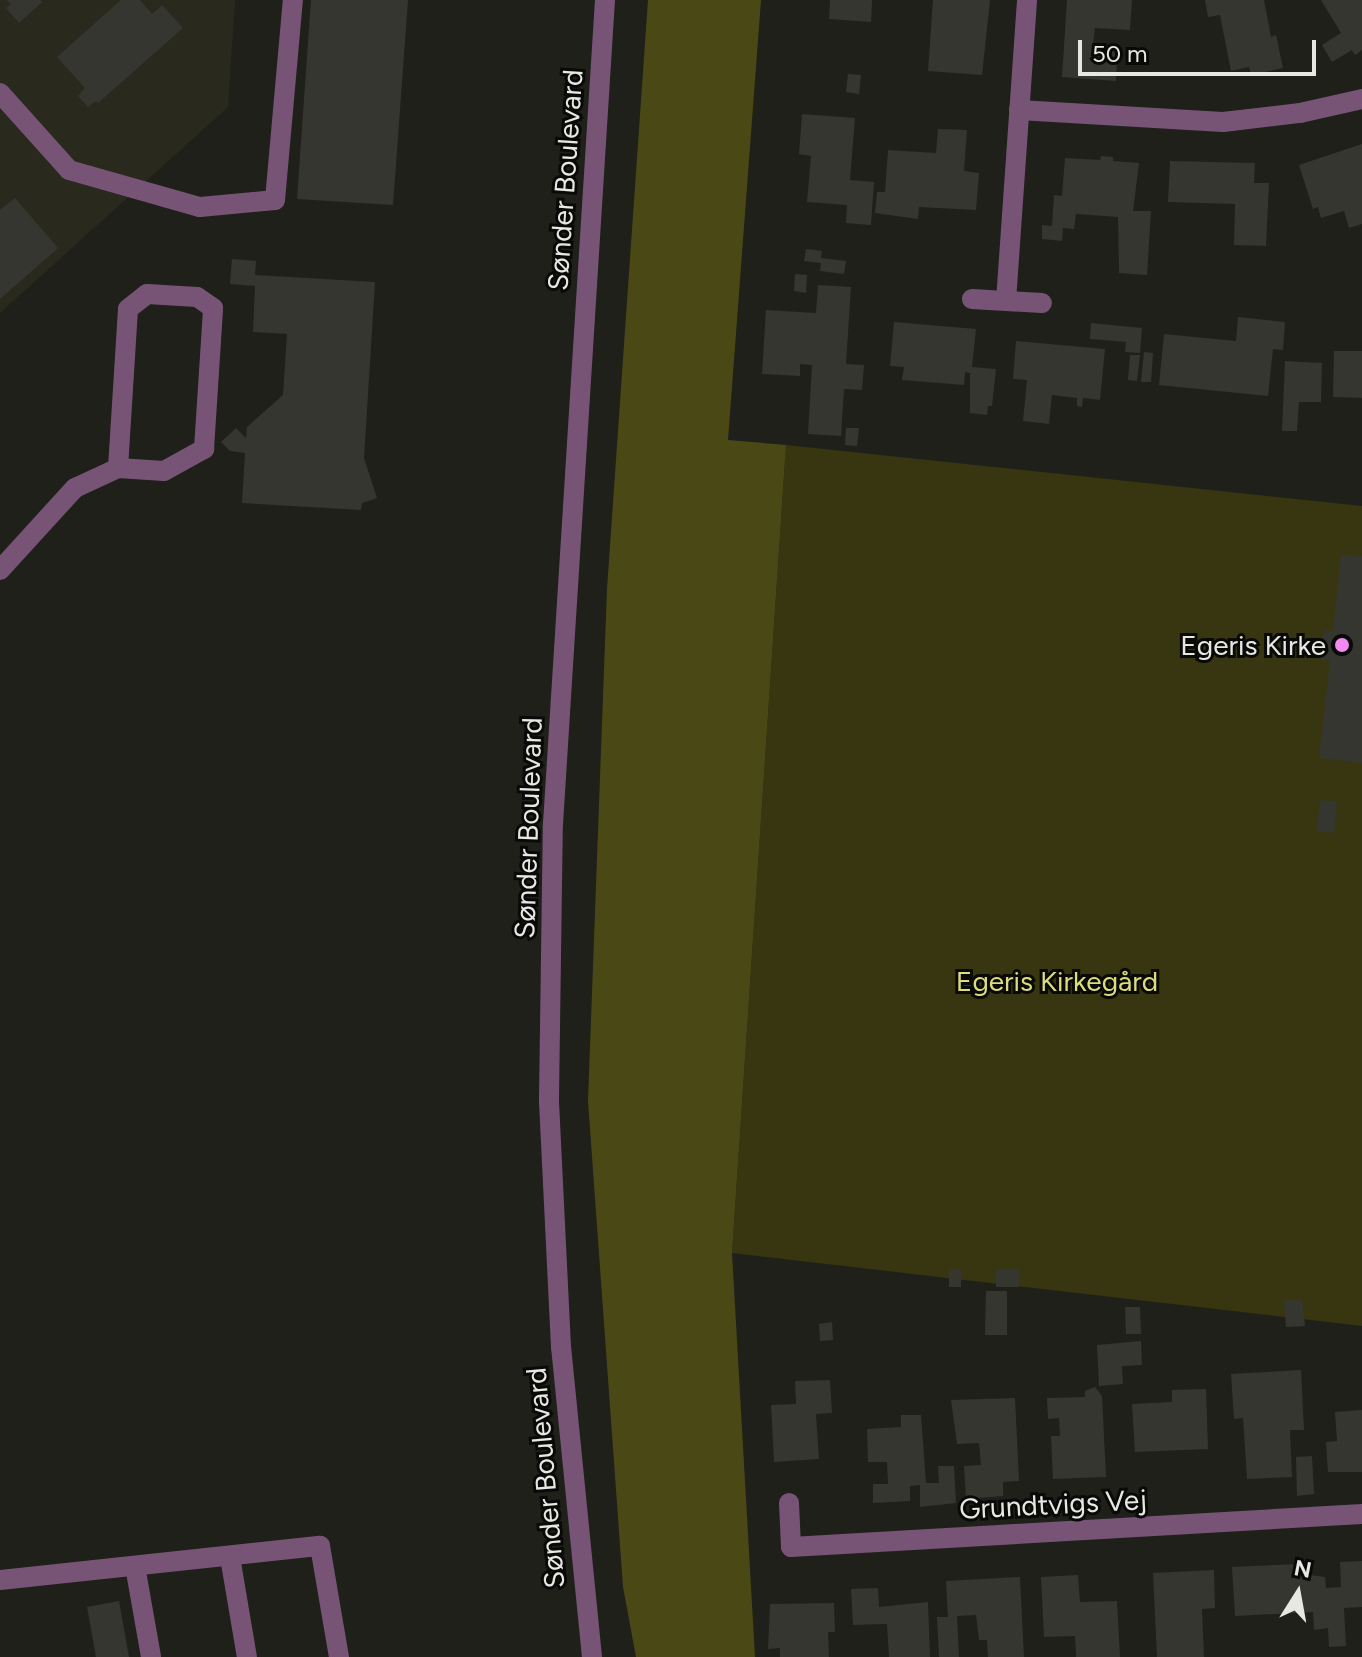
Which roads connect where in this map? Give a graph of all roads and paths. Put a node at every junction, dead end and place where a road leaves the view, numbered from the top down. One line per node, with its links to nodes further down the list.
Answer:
1 (293, 0): 4 (street)
2 (605, 0): 20 (street, Sønder Boulevard)
3 (1027, 0): 6 (street)
4 (0, 93)
5 (1362, 99): 6 (street)
6 (1019, 110): 8 (street)
7 (972, 299): 8 (street)
8 (1006, 301): 9 (street)
9 (1042, 303)
10 (118, 468): 10 (street); 11 (street)
11 (0, 570)
12 (789, 1503): 13 (street, Grundtvigs Vej)
13 (1362, 1514)
14 (230, 1557): 15 (street); 18 (street); 19 (street)
15 (135, 1566): 16 (street); 17 (street)
16 (0, 1580)
17 (151, 1657)
18 (247, 1657)
19 (339, 1657)
20 (592, 1657)

